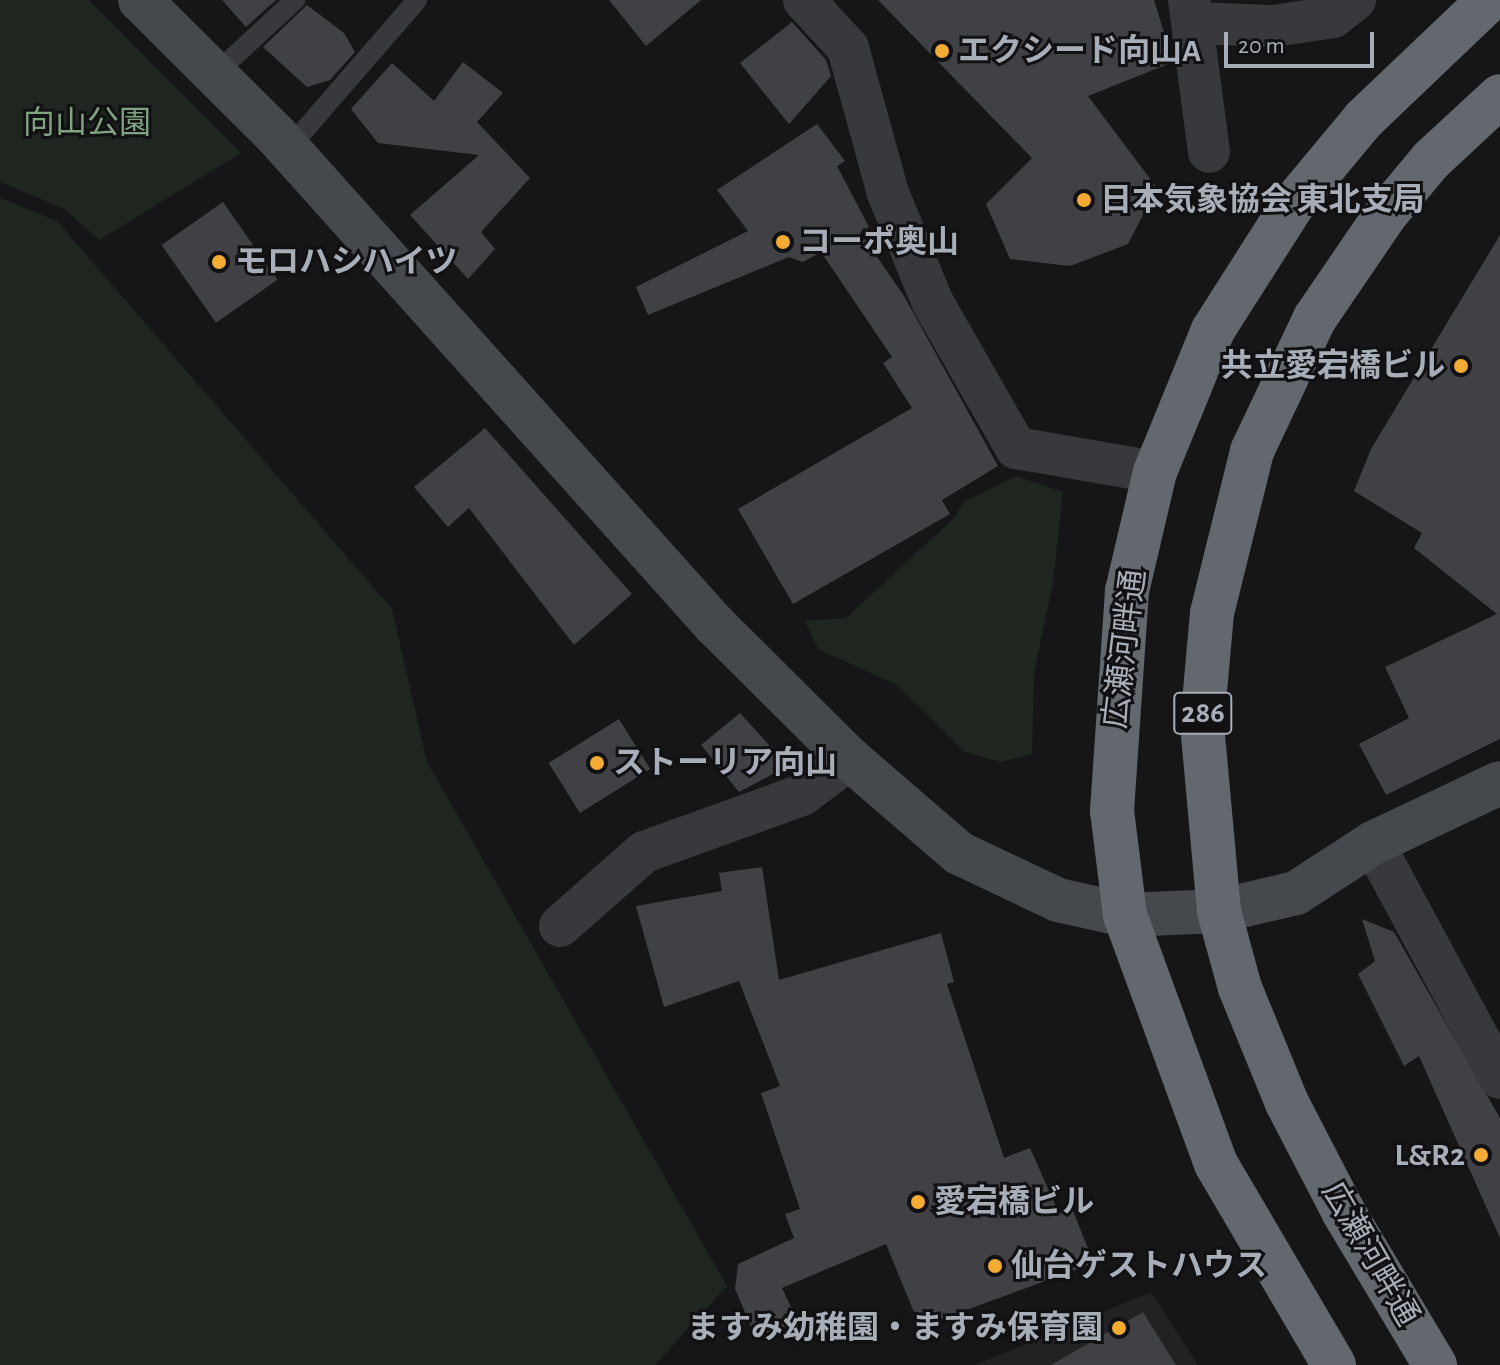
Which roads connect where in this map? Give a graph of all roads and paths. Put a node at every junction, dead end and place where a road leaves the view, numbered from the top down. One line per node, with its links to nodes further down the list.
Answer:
1 (140, 0): 8 (street)
2 (295, 0): 8 (lane)
3 (417, 0): 10 (lane)
4 (804, 0): 12 (street)
5 (1355, 0): 7 (street)
6 (1489, 0): 12 (highway, 広瀬河畔通)
7 (1192, 11): 11 (street)
8 (216, 73): 10 (street)
9 (1500, 96): 16 (highway, 広瀬河畔通 / 286)
10 (288, 149): 13 (street)
11 (1209, 152)
12 (1155, 472): 17 (highway, 広瀬河畔通)
13 (850, 759): 17 (street); 18 (street)
14 (1500, 783): 15 (street)
15 (1373, 843): 16 (street); 19 (street)
16 (1219, 911): 17 (street); 21 (highway, 広瀬河畔通 / 286)
17 (1125, 915): 20 (highway, 広瀬河畔通)
18 (560, 926)
19 (1500, 1078)
20 (1334, 1365)
21 (1435, 1365)

